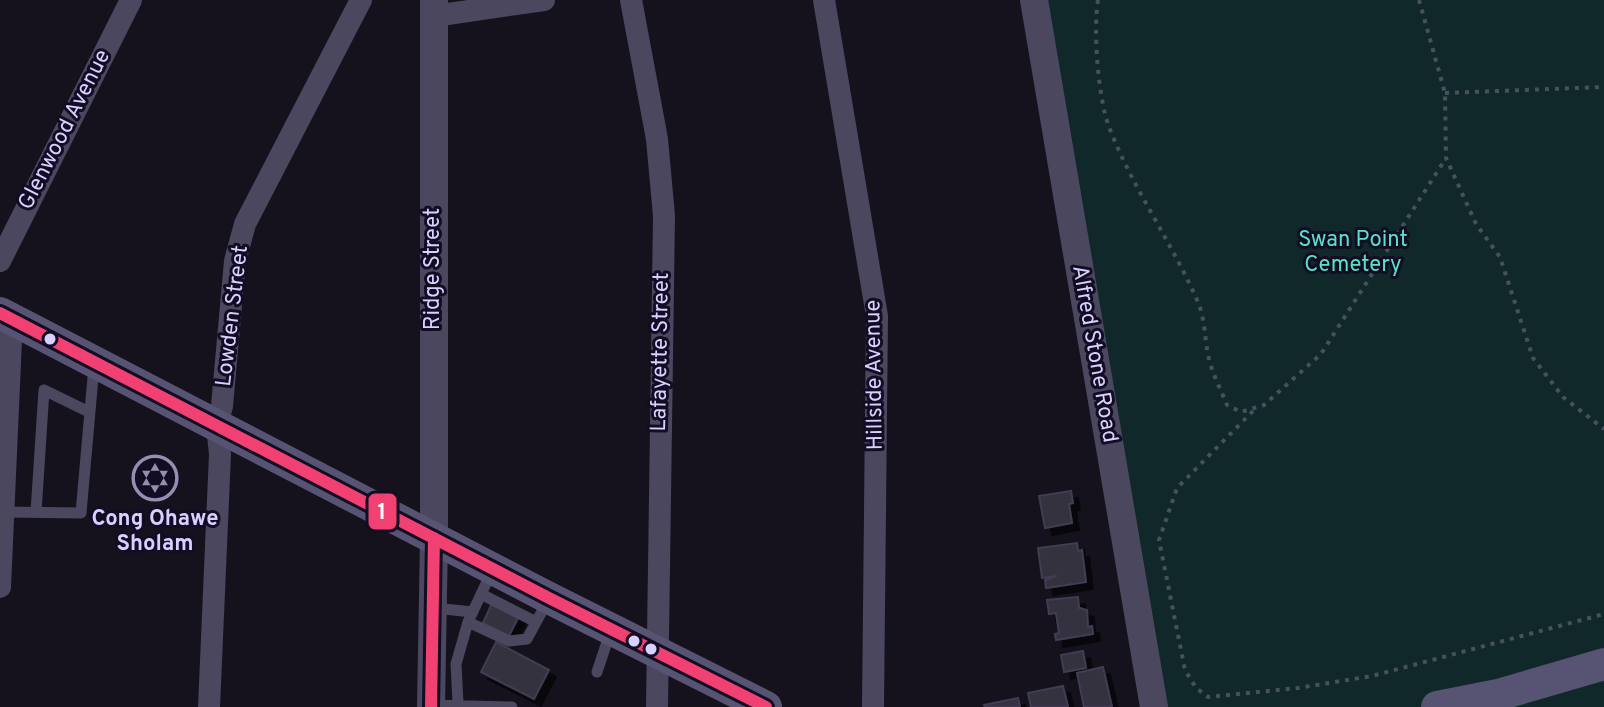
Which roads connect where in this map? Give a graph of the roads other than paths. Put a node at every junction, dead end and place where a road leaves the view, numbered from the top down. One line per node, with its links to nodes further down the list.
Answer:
1 (131, 0): 8 (street, Glenwood Avenue)
2 (361, 0): 12 (street, Lowden Street)
3 (544, 0): 7 (street)
4 (631, 0): 22 (street, Lafayette Street)
5 (824, 0): 30 (street, Hillside Avenue)
6 (1034, 0): 31 (street, Alfred Stone Road)
7 (434, 8): 15 (street, Ridge Street)
8 (0, 261)
9 (4, 314): 10 (main road); 13 (street)
10 (94, 361): 11 (lane); 12 (main road)
11 (89, 412): 14 (lane); 14 (lane)
12 (217, 425): 15 (main road); 26 (street, Lowden Street)
13 (3, 512): 14 (lane); 17 (street)
14 (36, 512)
15 (434, 538): 16 (main road); 18 (street, Ridge Street)
16 (487, 582): 19 (main road); 19 (lane); 20 (lane)
17 (0, 587)
18 (433, 607): 20 (lane); 25 (street, Ridge Street)
19 (542, 610): 20 (lane); 21 (main road)
20 (471, 617): 25 (lane)
21 (611, 630): 22 (main road); 24 (lane)
22 (657, 653): 28 (street, Lafayette Street); 29 (main road)
23 (1604, 664): 32 (main road)
24 (597, 672)
25 (440, 705): 27 (lane)
26 (209, 707)
27 (512, 707)
28 (657, 707)
29 (766, 707)
30 (873, 707)
31 (1154, 707)
32 (1437, 707)

